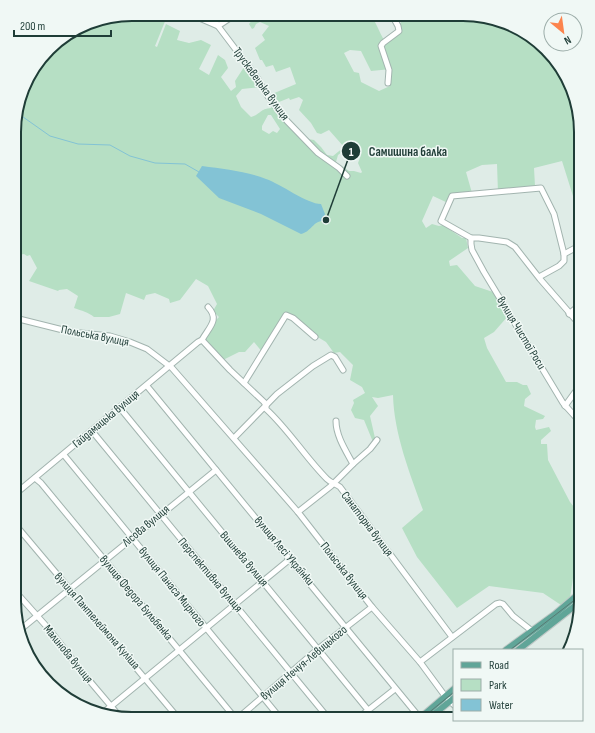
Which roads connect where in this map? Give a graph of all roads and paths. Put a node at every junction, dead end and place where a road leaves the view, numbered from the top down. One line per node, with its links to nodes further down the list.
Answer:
1 (208, 21): 5 (street, Трускавецька вулиця)
2 (215, 21): 5 (street)
3 (226, 21): 5 (street)
4 (395, 21): 6 (street)
5 (218, 26): 7 (street, Трускавецька вулиця)
6 (388, 82)
7 (346, 176)
8 (471, 238): 10 (street); 11 (street); 25 (street, вулиця Чистої Роси)
9 (574, 248): 10 (street)
10 (564, 254): 11 (street)
11 (539, 277): 14 (street)
12 (208, 307): 18 (street, Гайдамацька вулиця)
13 (574, 310): 14 (street)
14 (569, 314): 15 (street)
15 (574, 319)
16 (21, 320): 19 (street, Польська вулиця)
17 (315, 337): 21 (street)
18 (200, 341): 19 (street, Гайдамацька вулиця); 21 (street, Санаторна вулиця)
19 (170, 366): 22 (street, Гайдамацька вулиця); 30 (street, Польська вулиця)
20 (343, 370): 24 (street)
21 (244, 383): 24 (street, Санаторна вулиця)
22 (147, 386): 26 (street, Гайдамацька вулиця); 34 (street, вулиця Лесі Українки)
23 (574, 394): 25 (street)
24 (266, 405): 30 (street); 36 (street, Санаторна вулиця)
25 (565, 406): 27 (street, вулиця Чистої Роси)
26 (120, 408): 29 (street, Гайдамацька вулиця); 38 (street, Вишнева вулиця)
27 (574, 416)
28 (336, 421): 33 (street)
29 (92, 431): 32 (street, Гайдамацька вулиця); 40 (street, Перспективна вулиця)
30 (234, 438): 39 (street, Польська вулиця)
31 (377, 440): 33 (street)
32 (64, 455): 35 (street, Гайдамацька вулиця); 42 (street, вулиця Панаса Мирного)
33 (353, 464): 36 (street)
34 (216, 470): 38 (street, Лісова вулиця); 43 (street, вулиця Лесі Українки)
35 (35, 478): 37 (street, Гайдамацька вулиця); 44 (street, вулиця Федора Бульбенка)
36 (333, 483): 39 (street); 57 (street, Санаторна вулиця)
37 (21, 489)
38 (188, 492): 40 (street, Лісова вулиця); 45 (street, Вишнева вулиця)
39 (298, 512): 50 (street, Польська вулиця)
40 (161, 514): 42 (street, Лісова вулиця); 49 (street, Перспективна вулиця)
41 (21, 532): 46 (street, вулиця Пантелеймона Куліша)
42 (133, 538): 44 (street, Лісова вулиця); 55 (street, вулиця Панаса Мирного)
43 (290, 559): 45 (street); 54 (street, вулиця Лесі Українки)
44 (104, 560): 46 (street, Лісова вулиця); 61 (street, вулиця Федора Бульбенка)
45 (263, 581): 49 (street); 58 (street, Вишнева вулиця)
46 (69, 590): 52 (street, Лісова вулиця); 64 (street, вулиця Пантелеймона Куліша)
47 (21, 598): 52 (street, Малинова вулиця)
48 (574, 598): 56 (main road)
49 (235, 604): 55 (street); 63 (street, Перспективна вулиця)
50 (372, 606): 54 (street, вулиця Нечуя-Левицького); 62 (street, Польська вулиця)
51 (574, 606): 60 (main road)
52 (37, 616): 53 (street, Лісова вулиця); 68 (street, Малинова вулиця)
53 (24, 626)
54 (346, 627): 58 (street, вулиця Нечуя-Левицького); 65 (street, вулиця Лесі Українки)
55 (206, 628): 61 (street); 66 (street, вулиця Панаса Мирного)
56 (532, 631): 57 (street); 59 (main road)
57 (452, 637): 62 (street)
58 (318, 649): 63 (street, вулиця Нечуя-Левицького); 70 (street, Вишнева вулиця)
59 (507, 649)
60 (519, 649)
61 (179, 650): 64 (street); 73 (street, вулиця Федора Бульбенка)
62 (420, 662): 67 (street, Польська вулиця)
63 (291, 673): 66 (street, вулиця Нечуя-Левицького); 76 (street, Перспективна вулиця)
64 (145, 678): 68 (street); 72 (street, вулиця Пантелеймона Куліша)
65 (395, 689): 70 (street); 78 (street, вулиця Лесі Українки)
66 (263, 697): 74 (street, вулиця Нечуя-Левицького); 75 (street, вулиця Панаса Мирного)
67 (451, 700): 79 (main road); 80 (main road)
68 (112, 706): 69 (street); 71 (street, Малинова вулиця)
69 (108, 709)
70 (368, 710): 77 (street)
71 (116, 711)
72 (173, 712)
73 (231, 712)
74 (245, 712)
75 (275, 712)
76 (323, 712)
77 (366, 712)
78 (414, 712)
79 (430, 712)
80 (436, 712)

